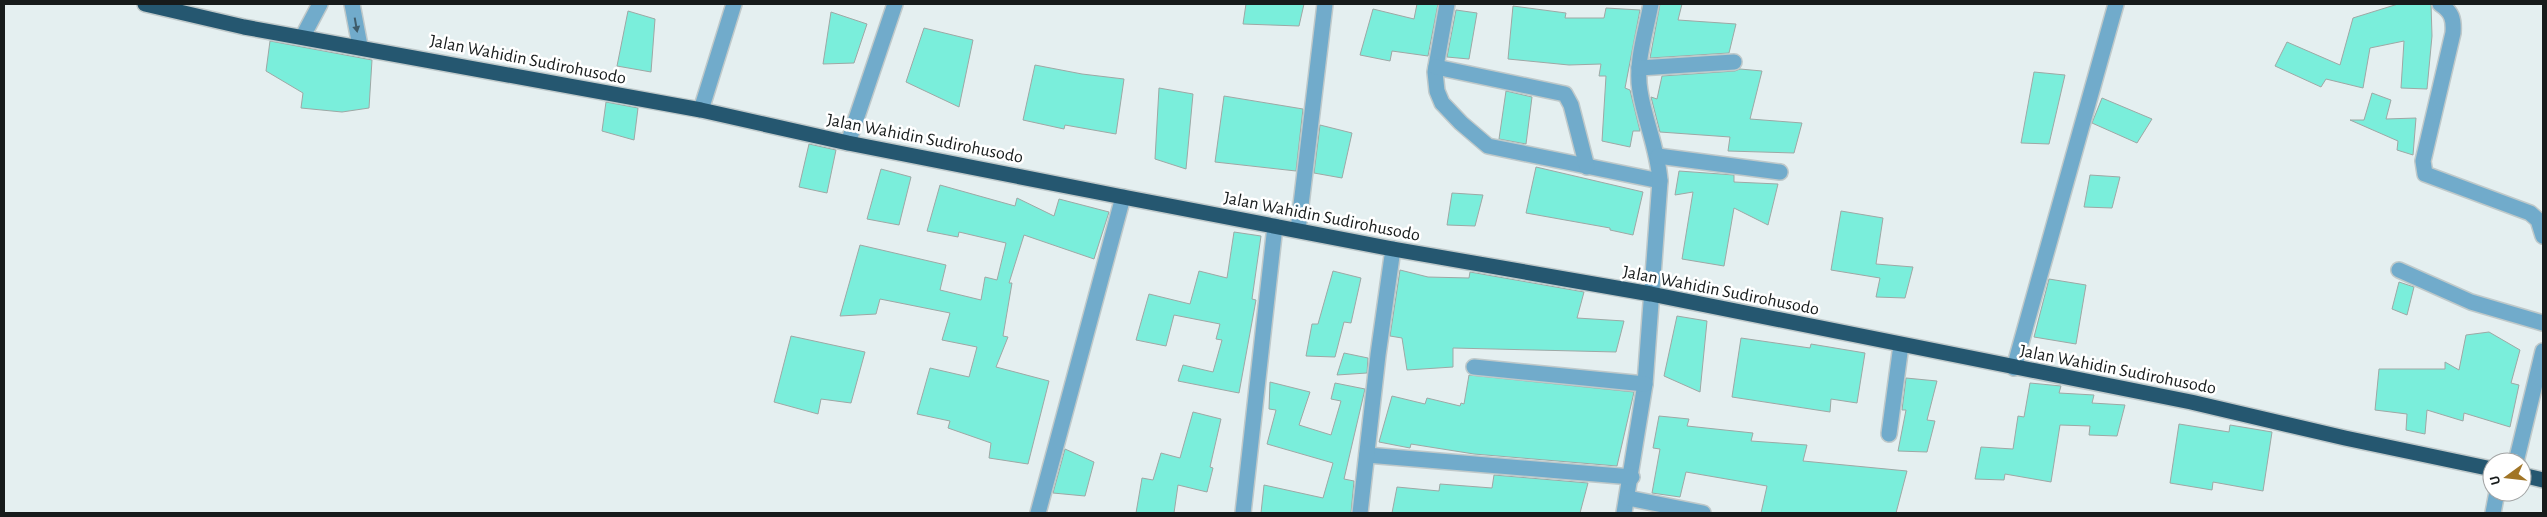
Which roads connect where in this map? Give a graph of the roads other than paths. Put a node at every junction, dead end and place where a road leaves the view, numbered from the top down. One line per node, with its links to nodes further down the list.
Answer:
1 (144, 4): 11 (highway, Jalan Wahidin Sudirohusodo)
2 (320, 4): 11 (street)
3 (352, 4): 12 (street, one-way to 12)
4 (734, 4): 16 (street)
5 (895, 4): 17 (street)
6 (1325, 4): 24 (street)
7 (1447, 4): 14 (street)
8 (1651, 4): 15 (street)
9 (2116, 4): 33 (street)
10 (2440, 4): 25 (street)
11 (303, 36): 12 (highway, Jalan Wahidin Sudirohusodo)
12 (360, 46): 16 (highway, Jalan Wahidin Sudirohusodo)
13 (1734, 62): 15 (street)
14 (1436, 67): 19 (street); 19 (street)
15 (1639, 68): 18 (street)
16 (701, 110): 17 (highway, Jalan Wahidin Sudirohusodo)
17 (848, 143): 22 (highway, Jalan Wahidin Sudirohusodo)
18 (1658, 156): 20 (street); 21 (street)
19 (1587, 167): 21 (street)
20 (1780, 172)
21 (1660, 181): 28 (street)
22 (1123, 197): 23 (highway, Jalan Wahidin Sudirohusodo); 41 (street)
23 (1275, 226): 24 (highway, Jalan Wahidin Sudirohusodo); 42 (street)
24 (1298, 230): 26 (highway, Jalan Wahidin Sudirohusodo)
25 (2543, 236)
26 (1393, 248): 28 (highway, Jalan Wahidin Sudirohusodo); 37 (street)
27 (2399, 270): 29 (street)
28 (1652, 294): 30 (highway, Jalan Wahidin Sudirohusodo); 34 (street)
29 (2543, 323)
30 (1901, 345): 33 (highway, Jalan Wahidin Sudirohusodo); 35 (street)
31 (2543, 351): 36 (street)
32 (1474, 367): 34 (street)
33 (2014, 368): 38 (highway, Jalan Wahidin Sudirohusodo)
34 (1645, 384): 39 (street)
35 (1889, 434)
36 (2518, 452)
37 (1367, 455): 39 (street); 43 (street)
38 (2482, 467)
39 (1632, 477): 40 (street)
40 (1628, 498): 44 (street); 45 (street)
41 (1038, 513)
42 (1243, 513)
43 (1360, 513)
44 (1624, 513)
45 (1703, 513)

